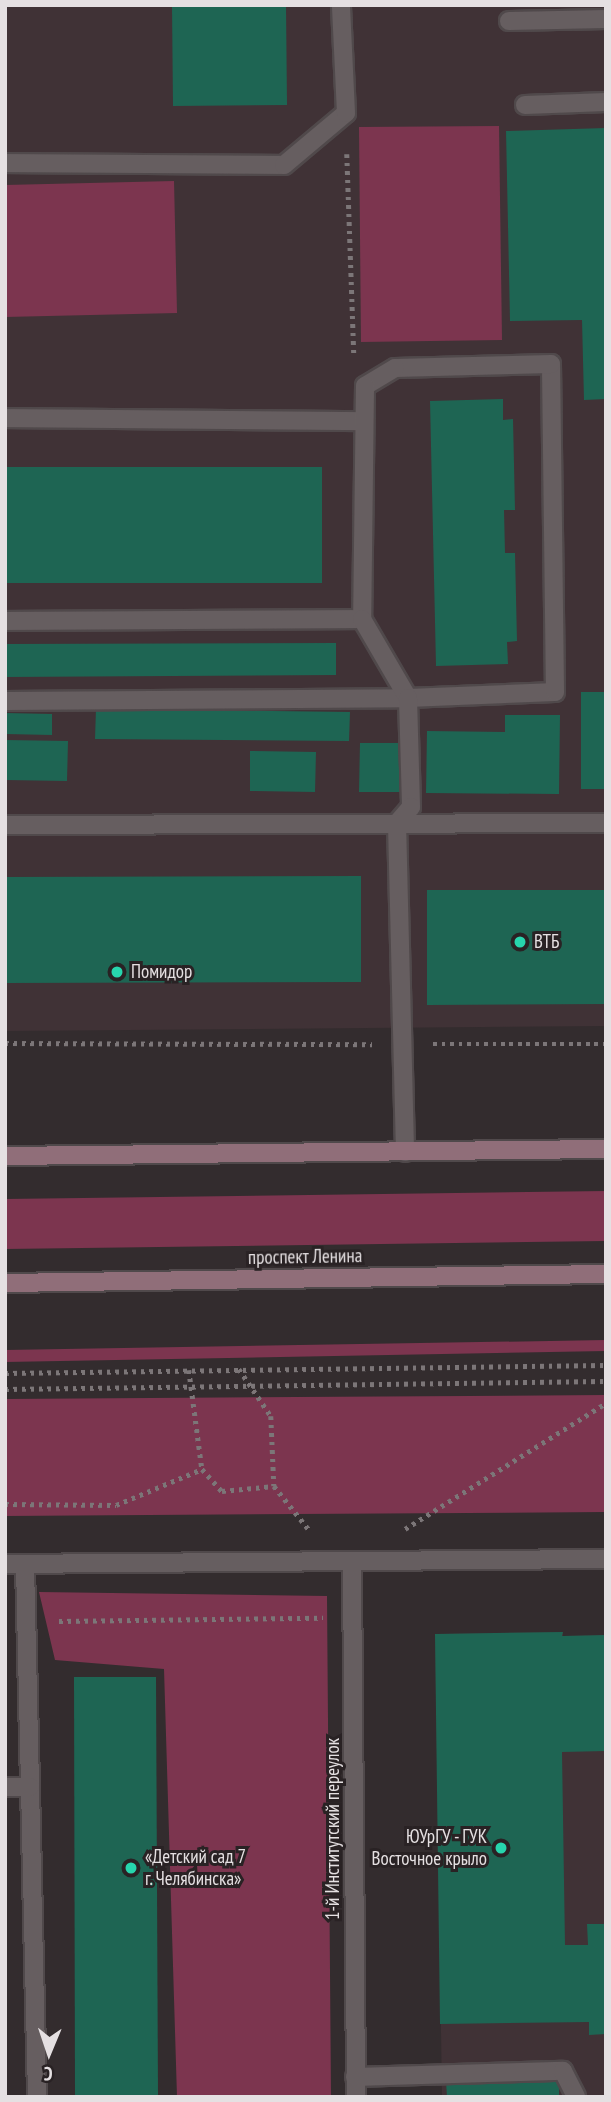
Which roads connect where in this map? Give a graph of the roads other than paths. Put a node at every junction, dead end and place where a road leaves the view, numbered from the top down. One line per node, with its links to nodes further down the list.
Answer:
1 (341, 5): 6 (street)
2 (606, 19): 3 (street)
3 (509, 21)
4 (606, 102): 5 (street)
5 (525, 105)
6 (5, 163)
7 (5, 418): 8 (street)
8 (363, 421): 9 (street); 11 (street)
9 (362, 619): 10 (street); 11 (street)
10 (5, 621)
11 (408, 698): 12 (street); 13 (street)
12 (5, 701)
13 (397, 823): 14 (street); 15 (street); 17 (street)
14 (606, 824)
15 (5, 825)
16 (606, 1149): 17 (main road)
17 (405, 1152): 18 (main road)
18 (5, 1156)
19 (606, 1274): 20 (main road, проспект Ленина)
20 (5, 1283)
21 (606, 1559): 22 (street)
22 (343, 1561): 24 (street); 27 (street, 1-й Институтский переулок)
23 (5, 1564): 24 (street)
24 (25, 1564): 26 (street)
25 (5, 1787): 26 (street)
26 (30, 1787): 28 (street)
27 (355, 2077): 29 (street, 1-й Институтский переулок); 30 (street)
28 (37, 2097)
29 (356, 2097)
30 (576, 2097)

